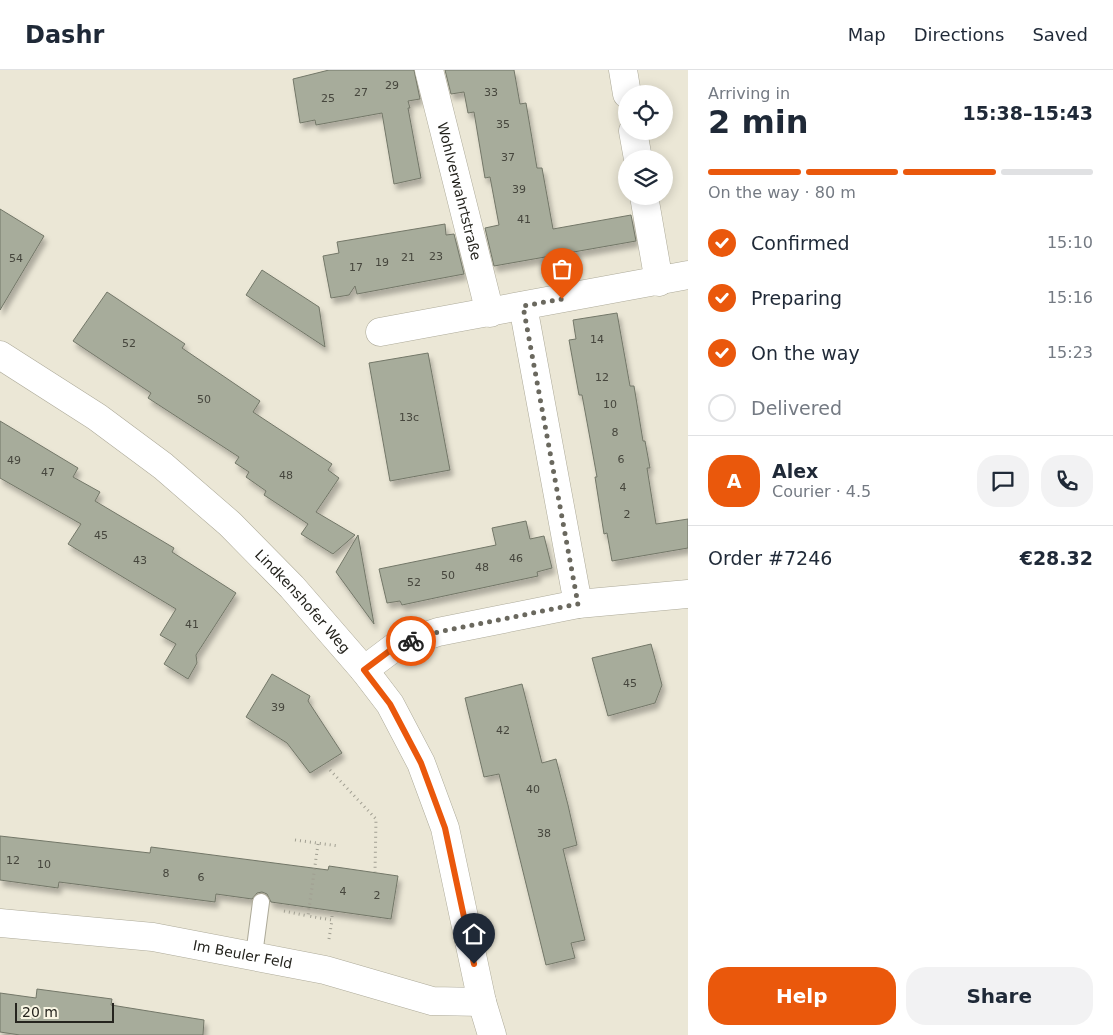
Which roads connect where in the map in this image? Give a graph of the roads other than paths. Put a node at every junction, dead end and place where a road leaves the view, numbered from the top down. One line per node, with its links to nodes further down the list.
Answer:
1 (429, 70): 8 (street, Wohlverwahrtstraße)
2 (622, 70): 3 (street)
3 (625, 85)
4 (646, 205): 6 (street)
5 (688, 275): 6 (street)
6 (659, 282): 7 (street)
7 (523, 306): 8 (street); 12 (street)
8 (490, 313): 9 (street)
9 (380, 332)
10 (0, 355): 13 (street, Lindkenshofer Weg)
11 (688, 594): 12 (street)
12 (578, 604): 13 (street)
13 (364, 670): 17 (street, Lindkenshofer Weg)
14 (261, 902): 16 (lane)
15 (0, 923): 16 (street, Im Beuler Feld)
16 (254, 955): 17 (street, Im Beuler Feld)
17 (482, 1002): 18 (street, Lindkenshofer Weg)
18 (492, 1035)

